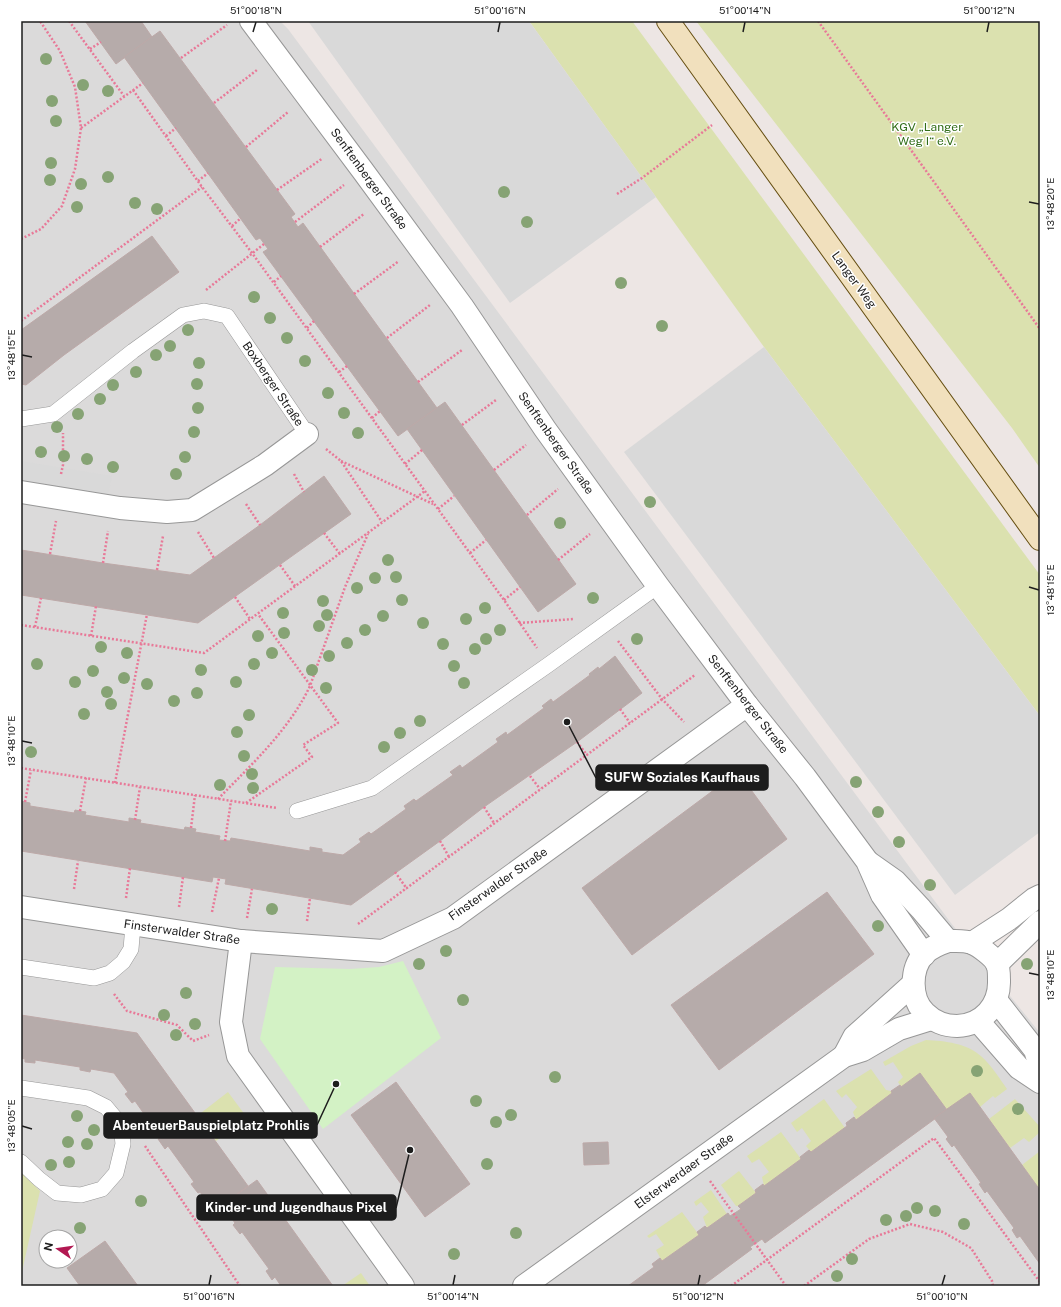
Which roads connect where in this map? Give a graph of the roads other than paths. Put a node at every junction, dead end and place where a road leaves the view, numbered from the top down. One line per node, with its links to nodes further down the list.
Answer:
1 (251, 21): 7 (street, Senftenberger Straße)
2 (668, 21): 6 (main road, Langer Weg)
3 (21, 419): 4 (lane, Boxberger Straße)
4 (307, 434): 5 (street, Boxberger Straße)
5 (21, 492)
6 (1040, 539)
7 (658, 586): 8 (street, Senftenberger Straße); 9 (lane)
8 (746, 704): 10 (street, Senftenberger Straße); 15 (street, Finsterwalder Straße)
9 (297, 811)
10 (868, 861): 16 (street, Senftenberger Straße); 18 (street, Senftenberger Straße)
11 (1040, 896): 17 (street)
12 (21, 907): 14 (street, Finsterwalder Straße)
13 (1040, 922): 19 (street)
14 (133, 925): 15 (street, Finsterwalder Straße); 20 (lane)
15 (241, 940): 30 (street)
16 (948, 941): 17 (street); 18 (street)
17 (972, 943): 19 (street)
18 (924, 955): 21 (street)
19 (997, 964): 22 (street)
20 (21, 967)
21 (913, 984): 23 (street); 25 (street, Elsterwerdaer Straße)
22 (996, 1000): 24 (street); 26 (street)
23 (931, 1019): 24 (street); 25 (street, Elsterwerdaer Straße)
24 (978, 1021): 27 (street)
25 (844, 1056): 31 (street, Elsterwerdaer Straße)
26 (1040, 1066)
27 (1040, 1082)
28 (21, 1088): 29 (lane)
29 (21, 1162)
30 (403, 1286)
31 (524, 1286)

